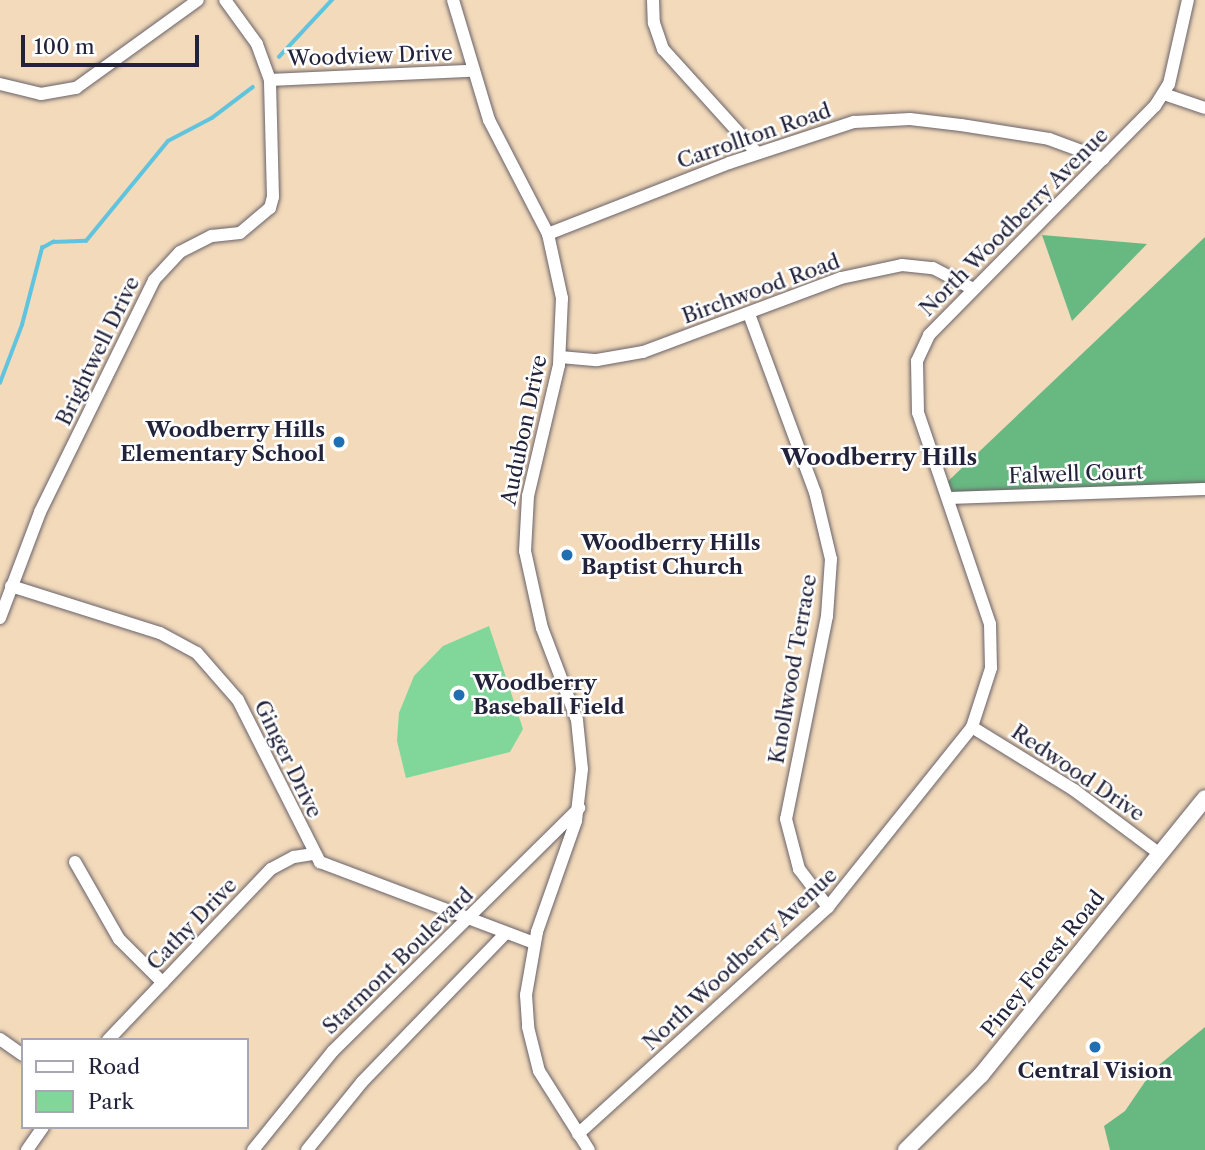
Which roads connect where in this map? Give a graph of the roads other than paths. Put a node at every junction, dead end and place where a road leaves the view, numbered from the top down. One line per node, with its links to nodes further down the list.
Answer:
1 (198, 0): 8 (street)
2 (225, 0): 7 (street, Brightwell Drive)
3 (453, 0): 6 (street, Audubon Drive)
4 (653, 0): 11 (street)
5 (1188, 0): 9 (street)
6 (471, 71): 7 (street, Woodview Drive); 13 (street, Audubon Drive)
7 (270, 80): 19 (street, Brightwell Drive)
8 (0, 84)
9 (1164, 94): 10 (street); 12 (street, North Woodberry Avenue)
10 (1205, 108)
11 (757, 153): 12 (street, Carrollton Road); 13 (street, Carrollton Road)
12 (1103, 159): 14 (street, North Woodberry Avenue)
13 (548, 234): 16 (street, Audubon Drive)
14 (973, 289): 15 (street, Birchwood Road); 18 (street, North Woodberry Avenue)
15 (749, 314): 16 (street, Birchwood Road); 27 (street, Knollwood Terrace)
16 (560, 357): 23 (street, Audubon Drive)
17 (1205, 489): 18 (street, Falwell Court)
18 (948, 498): 21 (street, North Woodberry Avenue)
19 (10, 586): 20 (street, Brightwell Drive); 25 (street, Ginger Drive)
20 (0, 618)
21 (972, 727): 24 (street, Redwood Drive); 27 (street, North Woodberry Avenue)
22 (1204, 803): 24 (main road, Piney Forest Road)
23 (579, 808): 28 (street, Starmont Boulevard); 30 (street, Audubon Drive)
24 (1160, 853): 41 (main road, Piney Forest Road)
25 (314, 854): 28 (street); 31 (street, Cathy Drive)
26 (75, 862): 31 (street)
27 (828, 907): 36 (street, North Woodberry Avenue)
28 (469, 920): 29 (street); 38 (street, Starmont Boulevard)
29 (506, 933): 30 (street); 39 (street)
30 (534, 943): 36 (street, Audubon Drive)
31 (163, 983): 32 (street, Cathy Drive)
32 (110, 1038)
33 (0, 1039): 34 (street)
34 (21, 1054)
35 (42, 1129): 37 (street)
36 (579, 1134): 40 (street, Audubon Drive)
37 (27, 1150)
38 (253, 1150)
39 (307, 1150)
40 (589, 1150)
41 (906, 1150)

